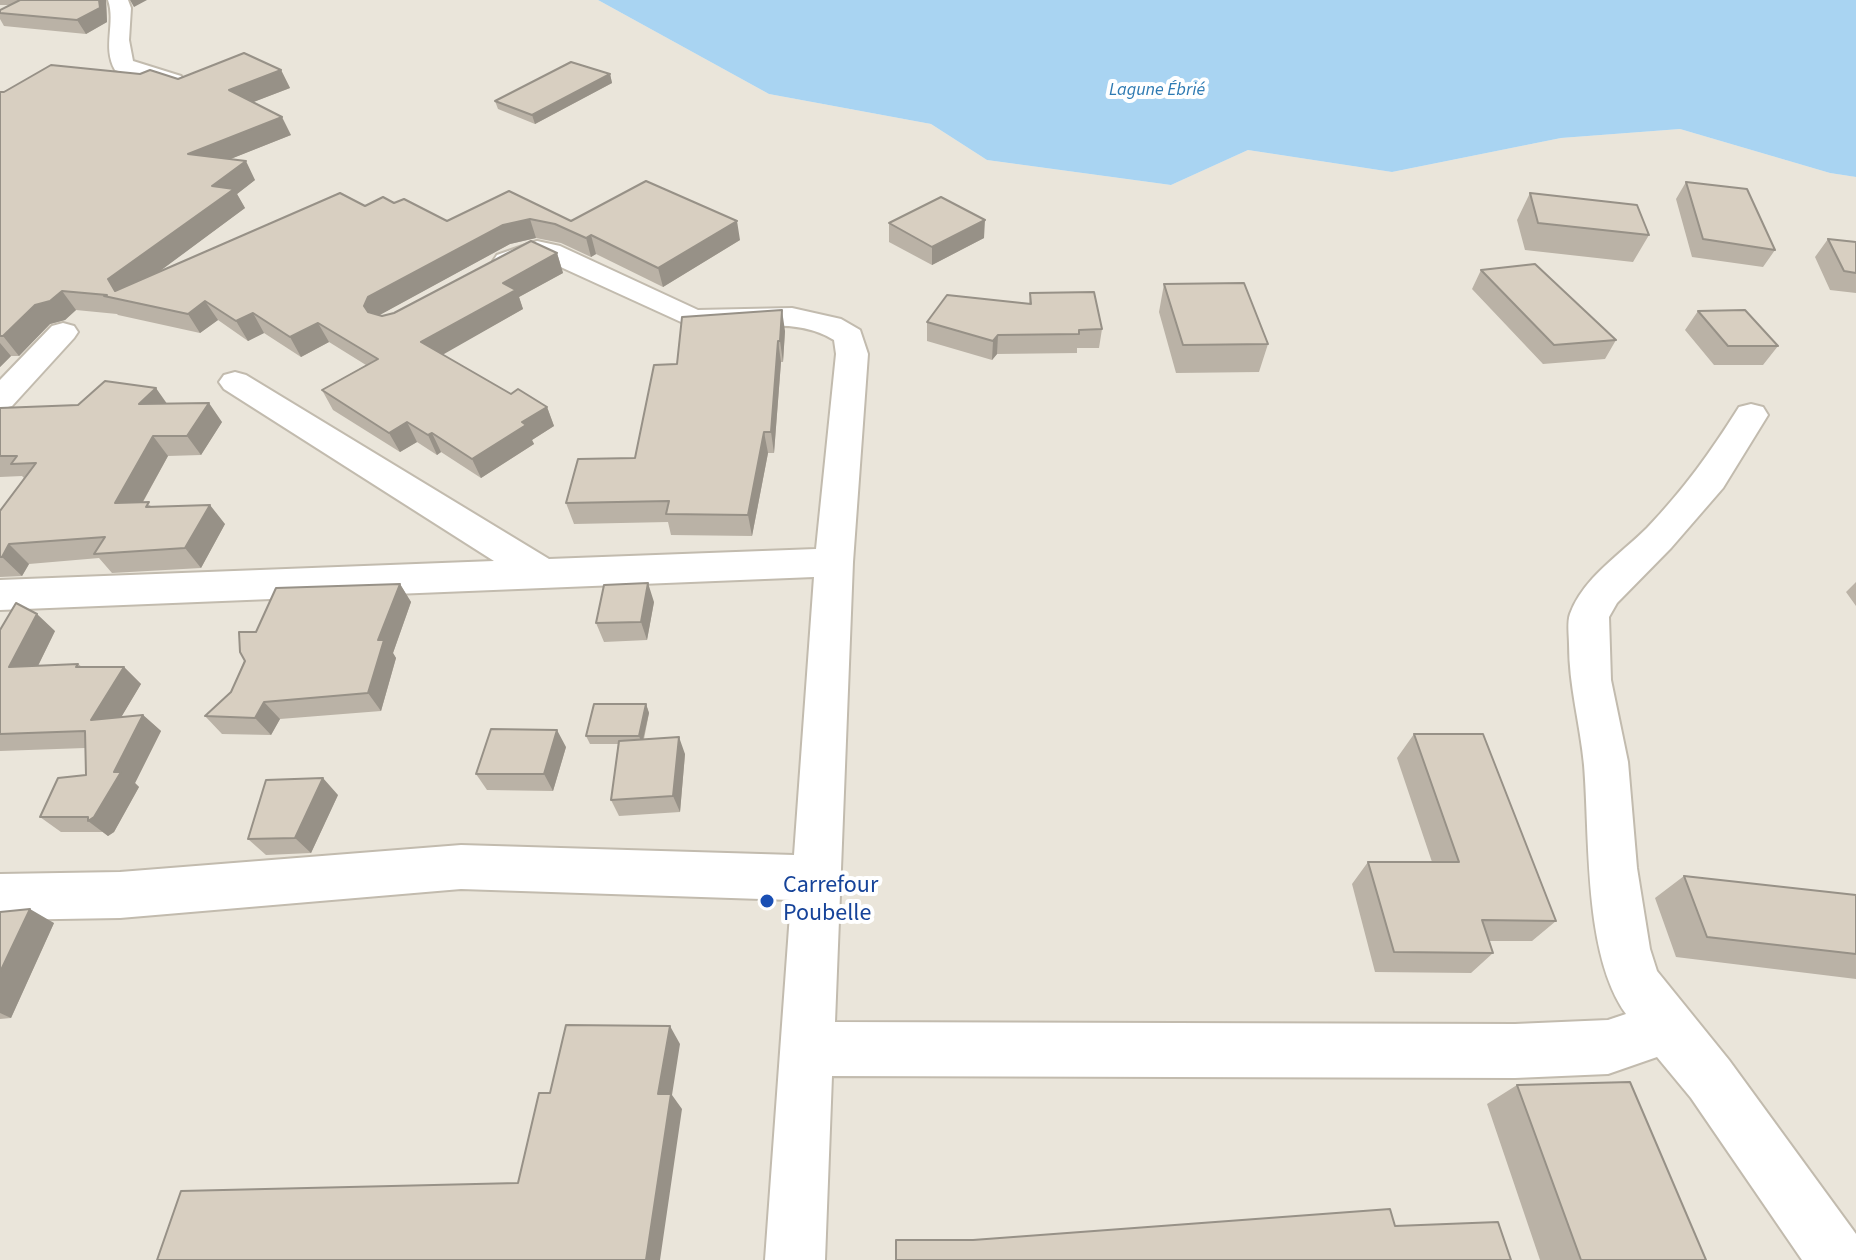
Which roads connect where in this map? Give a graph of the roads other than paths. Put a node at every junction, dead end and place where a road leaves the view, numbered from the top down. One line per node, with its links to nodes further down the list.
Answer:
1 (118, 0): 2 (street)
2 (173, 81)
3 (482, 274): 8 (street)
4 (63, 332): 6 (street)
5 (235, 382): 9 (street)
6 (0, 399)
7 (1751, 415): 13 (street)
8 (834, 562): 9 (street); 11 (street)
9 (540, 572): 10 (street)
10 (0, 595)
11 (815, 878): 12 (street); 14 (street)
12 (0, 897)
13 (1667, 1027): 14 (street); 16 (street)
14 (808, 1049): 15 (street)
15 (795, 1260)
16 (1838, 1260)

